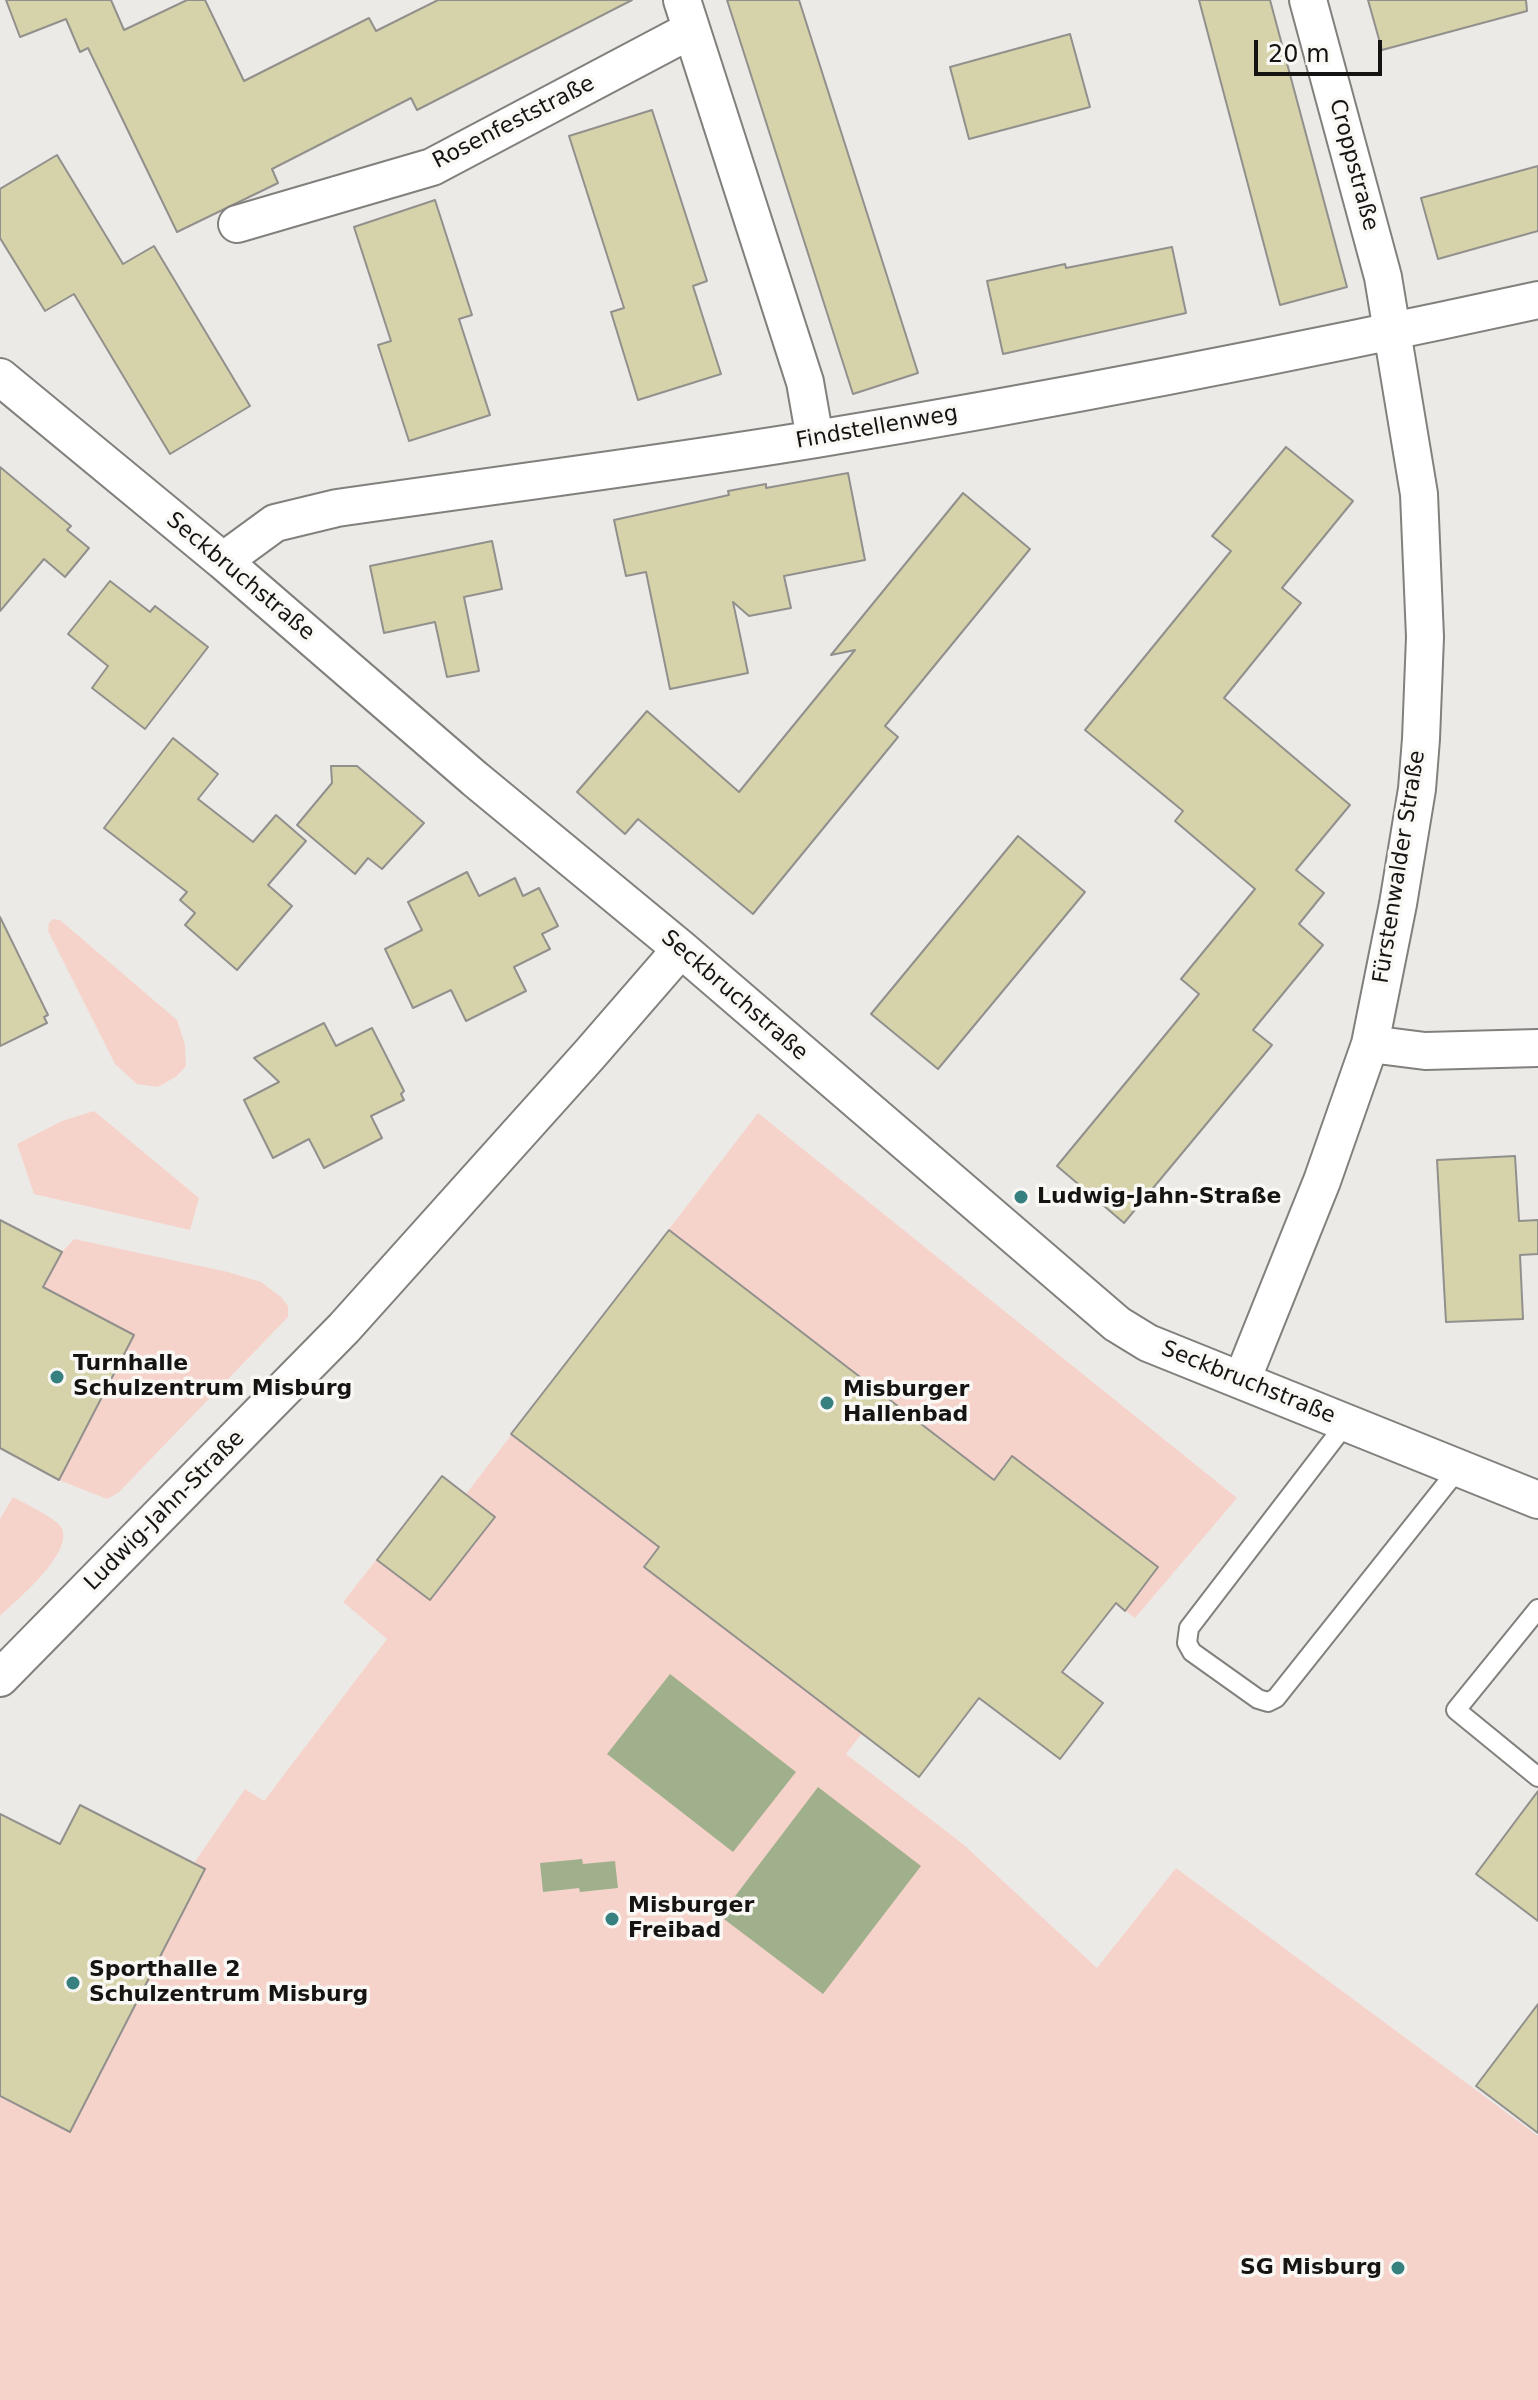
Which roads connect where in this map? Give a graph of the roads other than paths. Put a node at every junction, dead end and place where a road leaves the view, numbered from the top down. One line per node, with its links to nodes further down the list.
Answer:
1 (1308, 0): 5 (street, Croppstraße)
2 (686, 15): 3 (street, Rosenfeststraße); 7 (street, Rosenfeststraße)
3 (237, 224)
4 (1538, 300): 5 (street, Findstellenweg)
5 (1393, 331): 7 (street, Findstellenweg); 10 (street, Fürstenwalder Straße)
6 (0, 377): 8 (street, Seckbruchstraße)
7 (815, 439): 8 (street, Findstellenweg)
8 (223, 561): 9 (street, Seckbruchstraße)
9 (681, 949): 12 (street, Seckbruchstraße); 17 (street, Ludwig-Jahn-Straße)
10 (1370, 1044): 11 (street); 12 (street, Fürstenwalder Straße)
11 (1538, 1048)
12 (1242, 1380): 13 (street, Seckbruchstraße)
13 (1347, 1422): 14 (street, Seckbruchstraße); 14 (lane)
14 (1459, 1468): 15 (street, Seckbruchstraße)
15 (1538, 1500)
16 (1538, 1609): 18 (lane)
17 (0, 1678)
18 (1538, 1777)

